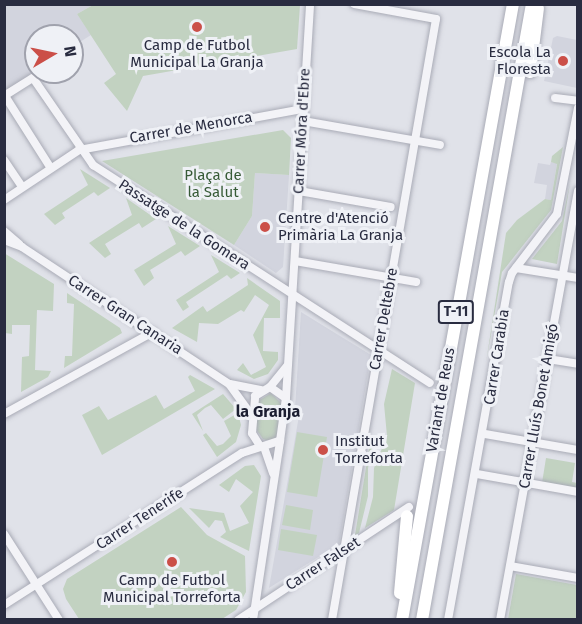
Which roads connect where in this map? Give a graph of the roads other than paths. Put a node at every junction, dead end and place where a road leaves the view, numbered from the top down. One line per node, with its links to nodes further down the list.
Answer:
1 (310, 4): 11 (street, Carrer Móra d'Ebre)
2 (354, 4): 13 (street, Carrer Deltebre)
3 (513, 4): 70 (highway, Variant de Reus / T-11)
4 (532, 4): 71 (highway, Variant de Reus / T-11)
5 (539, 4): 6 (highway)
6 (530, 72)
7 (5, 96): 15 (street); 17 (street)
8 (555, 98): 9 (street)
9 (578, 101)
10 (578, 108): 28 (street, Carrer Carabia)
11 (303, 109): 12 (street, Carrer Móra d'Ebre); 15 (street, Carrer de Menorca)
12 (303, 121): 13 (street); 19 (street, Carrer Móra d'Ebre)
13 (415, 140): 14 (street); 30 (street, Carrer Deltebre)
14 (440, 145)
15 (79, 150): 17 (street, Carrer de Menorca); 33 (street, Passatge de la Gomera)
16 (4, 160): 18 (street)
17 (50, 167): 18 (street, Carrer de Menorca)
18 (19, 189): 21 (street, Carrer de Menorca); 22 (street, Carrer de Menorca)
19 (299, 191): 23 (street); 27 (street, Carrer Móra d'Ebre)
20 (577, 192): 29 (street, Carrer Lluís Bonet Amigó)
21 (4, 195)
22 (4, 200)
23 (391, 207)
24 (4, 231): 26 (street, Carrer Gran Canaria)
25 (4, 240): 26 (street, Carrer Gran Canaria)
26 (22, 248): 34 (street, Carrer Gran Canaria)
27 (295, 261): 30 (street); 33 (street, Carrer Móra d'Ebre)
28 (516, 267): 29 (street); 47 (street, Carrer Carabia)
29 (563, 275): 31 (street); 36 (street, Carrer Lluís Bonet Amigó)
30 (392, 278): 32 (street); 35 (street, Carrer Deltebre)
31 (578, 278)
32 (416, 282)
33 (293, 297): 35 (street, Passatge de la Gomera); 38 (street, Carrer Móra d'Ebre)
34 (153, 332): 40 (street, Carrer Gran Canaria); 44 (street)
35 (379, 351): 39 (street, Passatge de la Gomera); 59 (street, Carrer Deltebre)
36 (548, 359): 37 (street); 49 (street, Carrer Lluís Bonet Amigó)
37 (578, 364)
38 (288, 365): 41 (street); 43 (street, Carrer Móra d'Ebre)
39 (430, 383)
40 (229, 384): 42 (street, Carrer Gran Canaria); 45 (street, Carrer Gran Canaria)
41 (270, 387): 42 (street); 43 (street)
42 (260, 390): 45 (street)
43 (286, 398): 48 (street, Carrer Móra d'Ebre)
44 (4, 414)
45 (252, 416): 46 (street)
46 (252, 433): 50 (street); 52 (street)
47 (484, 434): 49 (street); 53 (street, Carrer Carabia)
48 (280, 441): 50 (street, Carrer Tenerife); 54 (street)
49 (533, 442): 51 (street); 55 (street, Carrer Lluís Bonet Amigó)
50 (262, 447): 52 (street, Carrer Tenerife); 54 (street)
51 (578, 450)
52 (242, 453): 62 (street, Carrer Tenerife)
53 (477, 474): 55 (street); 72 (street, Carrer Carabia)
54 (275, 480): 64 (street)
55 (525, 483): 56 (street); 60 (street, Carrer Lluís Bonet Amigó)
56 (578, 492)
57 (408, 512): 59 (street, Carrer Falset); 69 (highway)
58 (4, 534): 62 (street)
59 (344, 550): 64 (street, Carrer Falset); 68 (street, Carrer Deltebre)
60 (510, 566): 61 (street); 73 (street, Carrer Lluís Bonet Amigó)
61 (578, 578)
62 (37, 584): 63 (street, Carrer Tenerife); 65 (street)
63 (4, 605)
64 (255, 608): 66 (street, Carrer Falset); 67 (street)
65 (59, 620)
66 (238, 620)
67 (253, 620)
68 (332, 620)
69 (396, 620)
70 (402, 620)
71 (422, 620)
72 (448, 620)
73 (500, 620)

